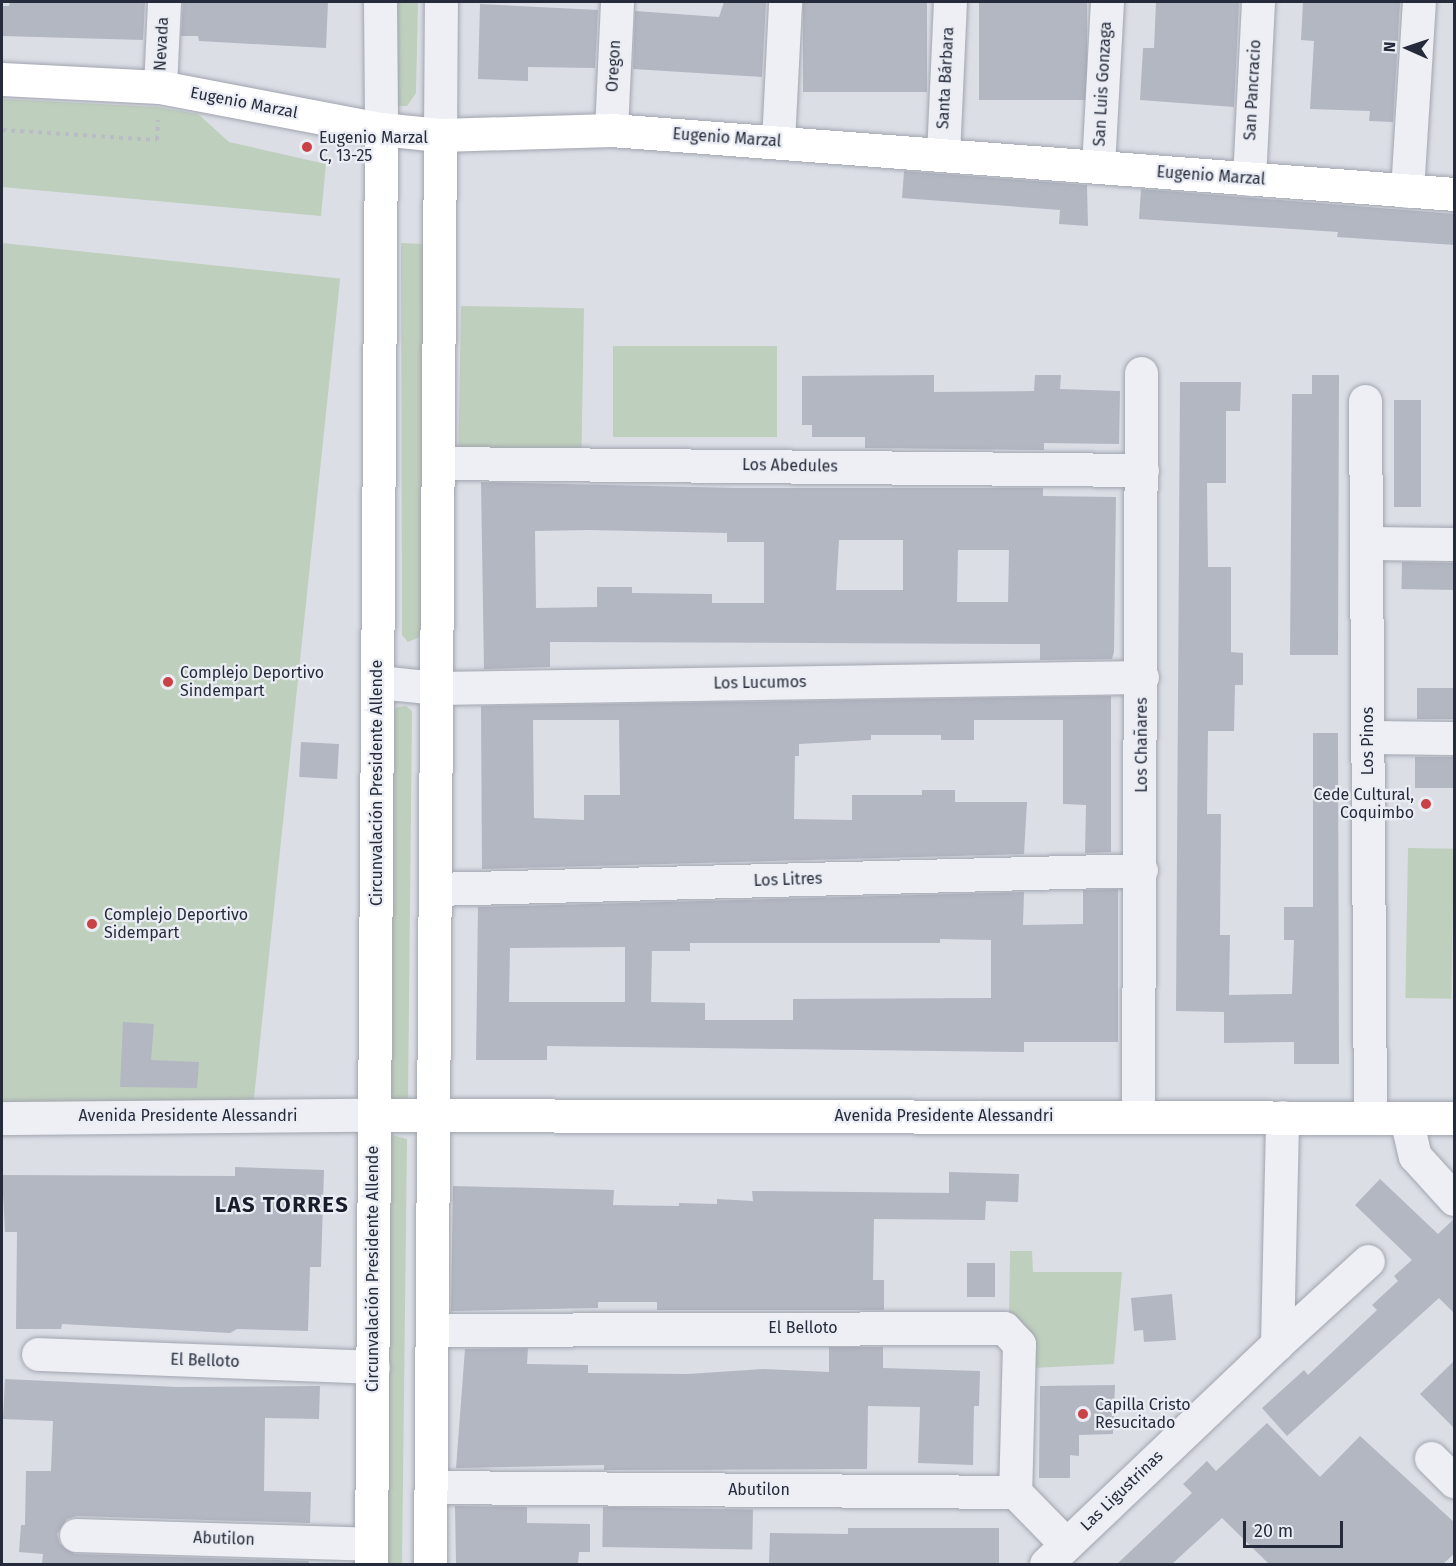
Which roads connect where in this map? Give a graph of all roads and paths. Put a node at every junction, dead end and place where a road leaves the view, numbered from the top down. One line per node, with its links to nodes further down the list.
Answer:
1 (164, 2): 11 (street, Nevada)
2 (380, 2): 12 (street, Circunvalación Presidente Allende)
3 (441, 2): 15 (street)
4 (617, 2): 13 (street, Oregon)
5 (785, 2): 16 (street)
6 (950, 2): 17 (street, Santa Bárbara)
7 (1107, 2): 18 (street, San Luis Gonzaga)
8 (1258, 2): 19 (street, San Pancracio)
9 (1419, 2): 20 (street)
10 (2, 79): 11 (main road, Eugenio Marzal)
11 (160, 87): 12 (main road, Eugenio Marzal); 14 (path)
12 (381, 129): 15 (main road, Eugenio Marzal); 29 (main road, Circunvalación Presidente Allende)
13 (611, 129): 15 (main road, Eugenio Marzal); 16 (main road, Eugenio Marzal)
14 (2, 130)
15 (440, 135): 24 (main road)
16 (778, 142): 17 (main road, Eugenio Marzal)
17 (943, 155): 18 (main road, Eugenio Marzal)
18 (1098, 167): 19 (main road, Eugenio Marzal)
19 (1249, 178): 20 (main road, Eugenio Marzal)
20 (1407, 191): 21 (main road, Eugenio Marzal)
21 (1455, 194)
22 (1141, 373): 25 (street, Los Chañares)
23 (1365, 401): 26 (street, Los Pinos)
24 (438, 463): 25 (street, Los Abedules); 30 (main road)
25 (1142, 470): 28 (street, Los Chañares)
26 (1366, 543): 27 (street); 31 (street, Los Pinos)
27 (1455, 544)
28 (1142, 677): 30 (street, Los Lucumos); 33 (street, Los Chañares)
29 (378, 682): 30 (street, Los Lucumos); 36 (main road, Circunvalación Presidente Allende)
30 (436, 688): 34 (main road)
31 (1368, 737): 32 (street); 39 (street, Los Pinos)
32 (1455, 738)
33 (1141, 870): 34 (street, Los Litres); 37 (street, Los Chañares)
34 (435, 890): 35 (main road)
35 (434, 1114): 36 (main road, Avenida Presidente Alessandri); 37 (main road, Avenida Presidente Alessandri); 45 (main road)
36 (374, 1115): 40 (street, Avenida Presidente Alessandri); 48 (main road, Circunvalación Presidente Allende)
37 (1138, 1117): 38 (main road, Avenida Presidente Alessandri)
38 (1282, 1117): 39 (main road, Avenida Presidente Alessandri); 46 (street)
39 (1371, 1117): 41 (main road, Avenida Presidente Alessandri)
40 (2, 1118)
41 (1406, 1118): 42 (main road, Avenida Presidente Alessandri); 43 (street)
42 (1455, 1118)
43 (1455, 1199)
44 (1368, 1261): 46 (street, Las Ligustrinas)
45 (432, 1330): 51 (main road); 52 (street, El Belloto)
46 (1277, 1344): 55 (street, Las Ligustrinas)
47 (38, 1354): 48 (street, El Belloto)
48 (373, 1367): 54 (main road, Circunvalación Presidente Allende)
49 (1431, 1458): 50 (street)
50 (1455, 1481)
51 (431, 1487): 52 (street, Abutilon); 56 (main road)
52 (1014, 1492): 55 (street)
53 (76, 1535): 54 (street, Abutilon)
54 (371, 1554)
55 (1056, 1554)
56 (430, 1564)

